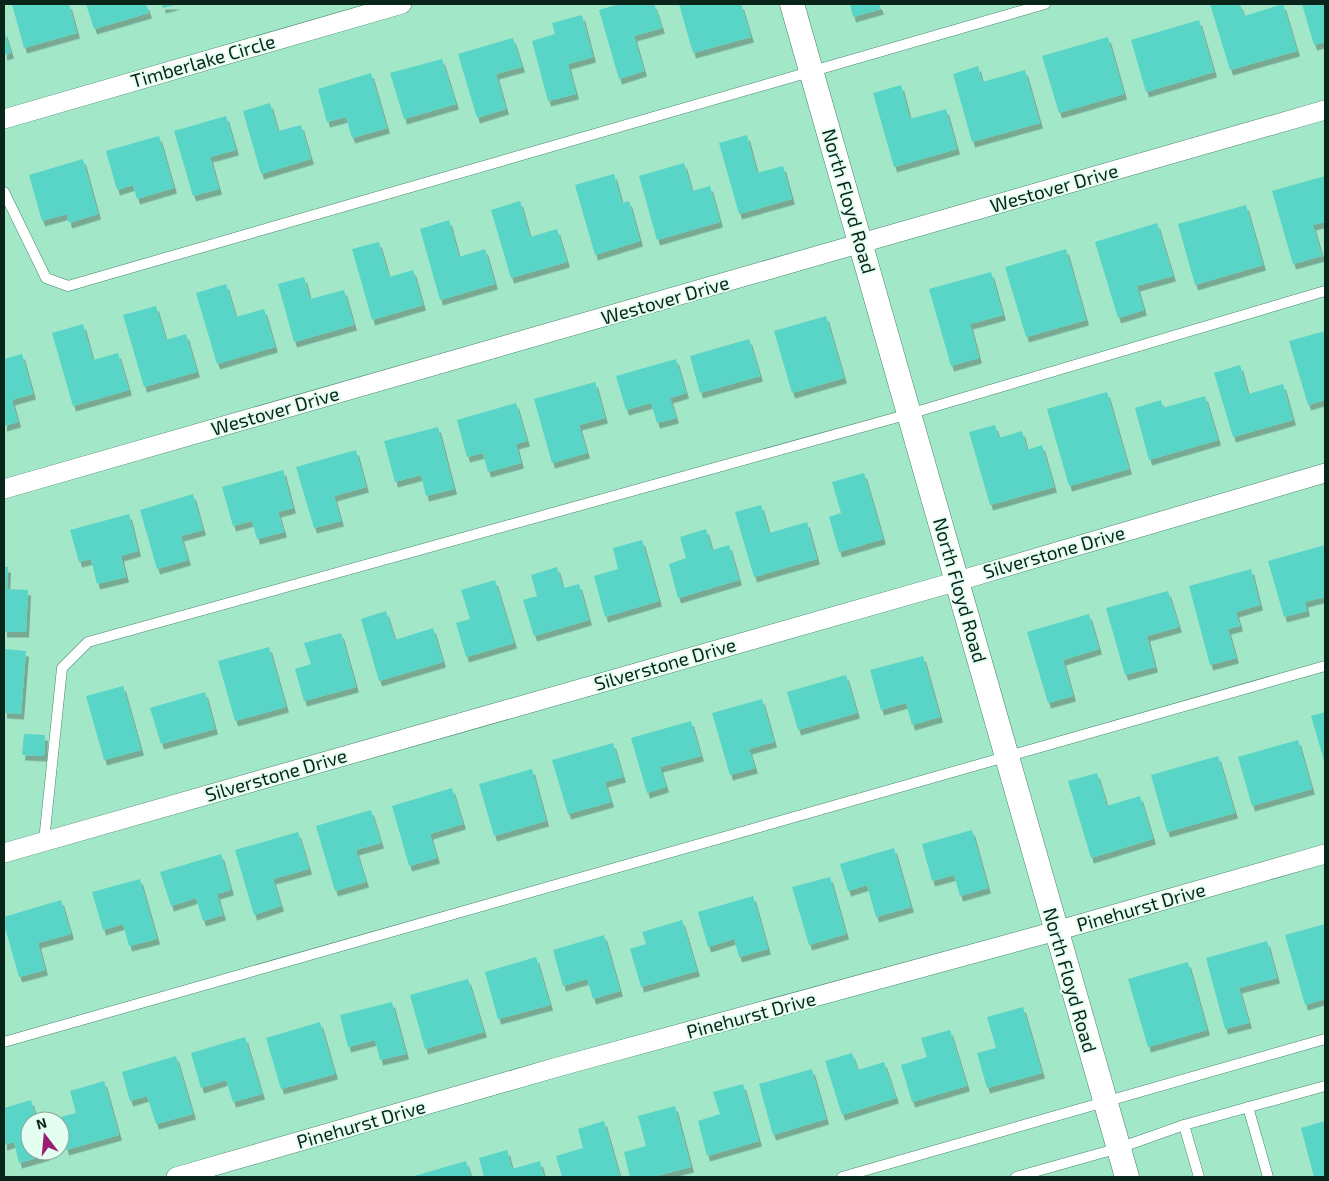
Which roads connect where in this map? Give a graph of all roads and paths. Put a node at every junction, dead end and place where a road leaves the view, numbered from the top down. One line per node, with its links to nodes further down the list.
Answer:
1 (402, 4): 6 (street, Timberlake Circle)
2 (792, 4): 4 (street, North Floyd Road)
3 (1046, 4): 4 (lane)
4 (812, 72): 7 (lane); 8 (street, North Floyd Road)
5 (1325, 110): 8 (street, Westover Drive)
6 (4, 119)
7 (4, 192)
8 (862, 244): 10 (street, North Floyd Road); 12 (street, Westover Drive)
9 (1325, 291): 10 (lane)
10 (909, 414): 13 (street, North Floyd Road); 16 (lane)
11 (1325, 473): 13 (street, Silverstone Drive)
12 (4, 489)
13 (958, 581): 15 (street, North Floyd Road); 16 (street, Silverstone Drive)
14 (1325, 666): 15 (lane)
15 (1007, 758): 19 (street, North Floyd Road); 21 (lane)
16 (44, 841): 17 (street, Silverstone Drive)
17 (4, 852)
18 (1325, 854): 19 (street, Pinehurst Drive)
19 (1056, 932): 23 (street, North Floyd Road); 27 (street, Pinehurst Drive)
20 (1325, 1039): 23 (lane)
21 (4, 1042)
22 (1325, 1086): 24 (lane)
23 (1105, 1101): 26 (street, North Floyd Road); 28 (lane)
24 (1248, 1107): 25 (lane); 32 (lane)
25 (1184, 1125): 26 (lane); 31 (lane)
26 (1119, 1148): 29 (lane); 30 (street, North Floyd Road)
27 (176, 1177)
28 (842, 1177)
29 (1016, 1177)
30 (1127, 1177)
31 (1199, 1177)
32 (1268, 1177)

